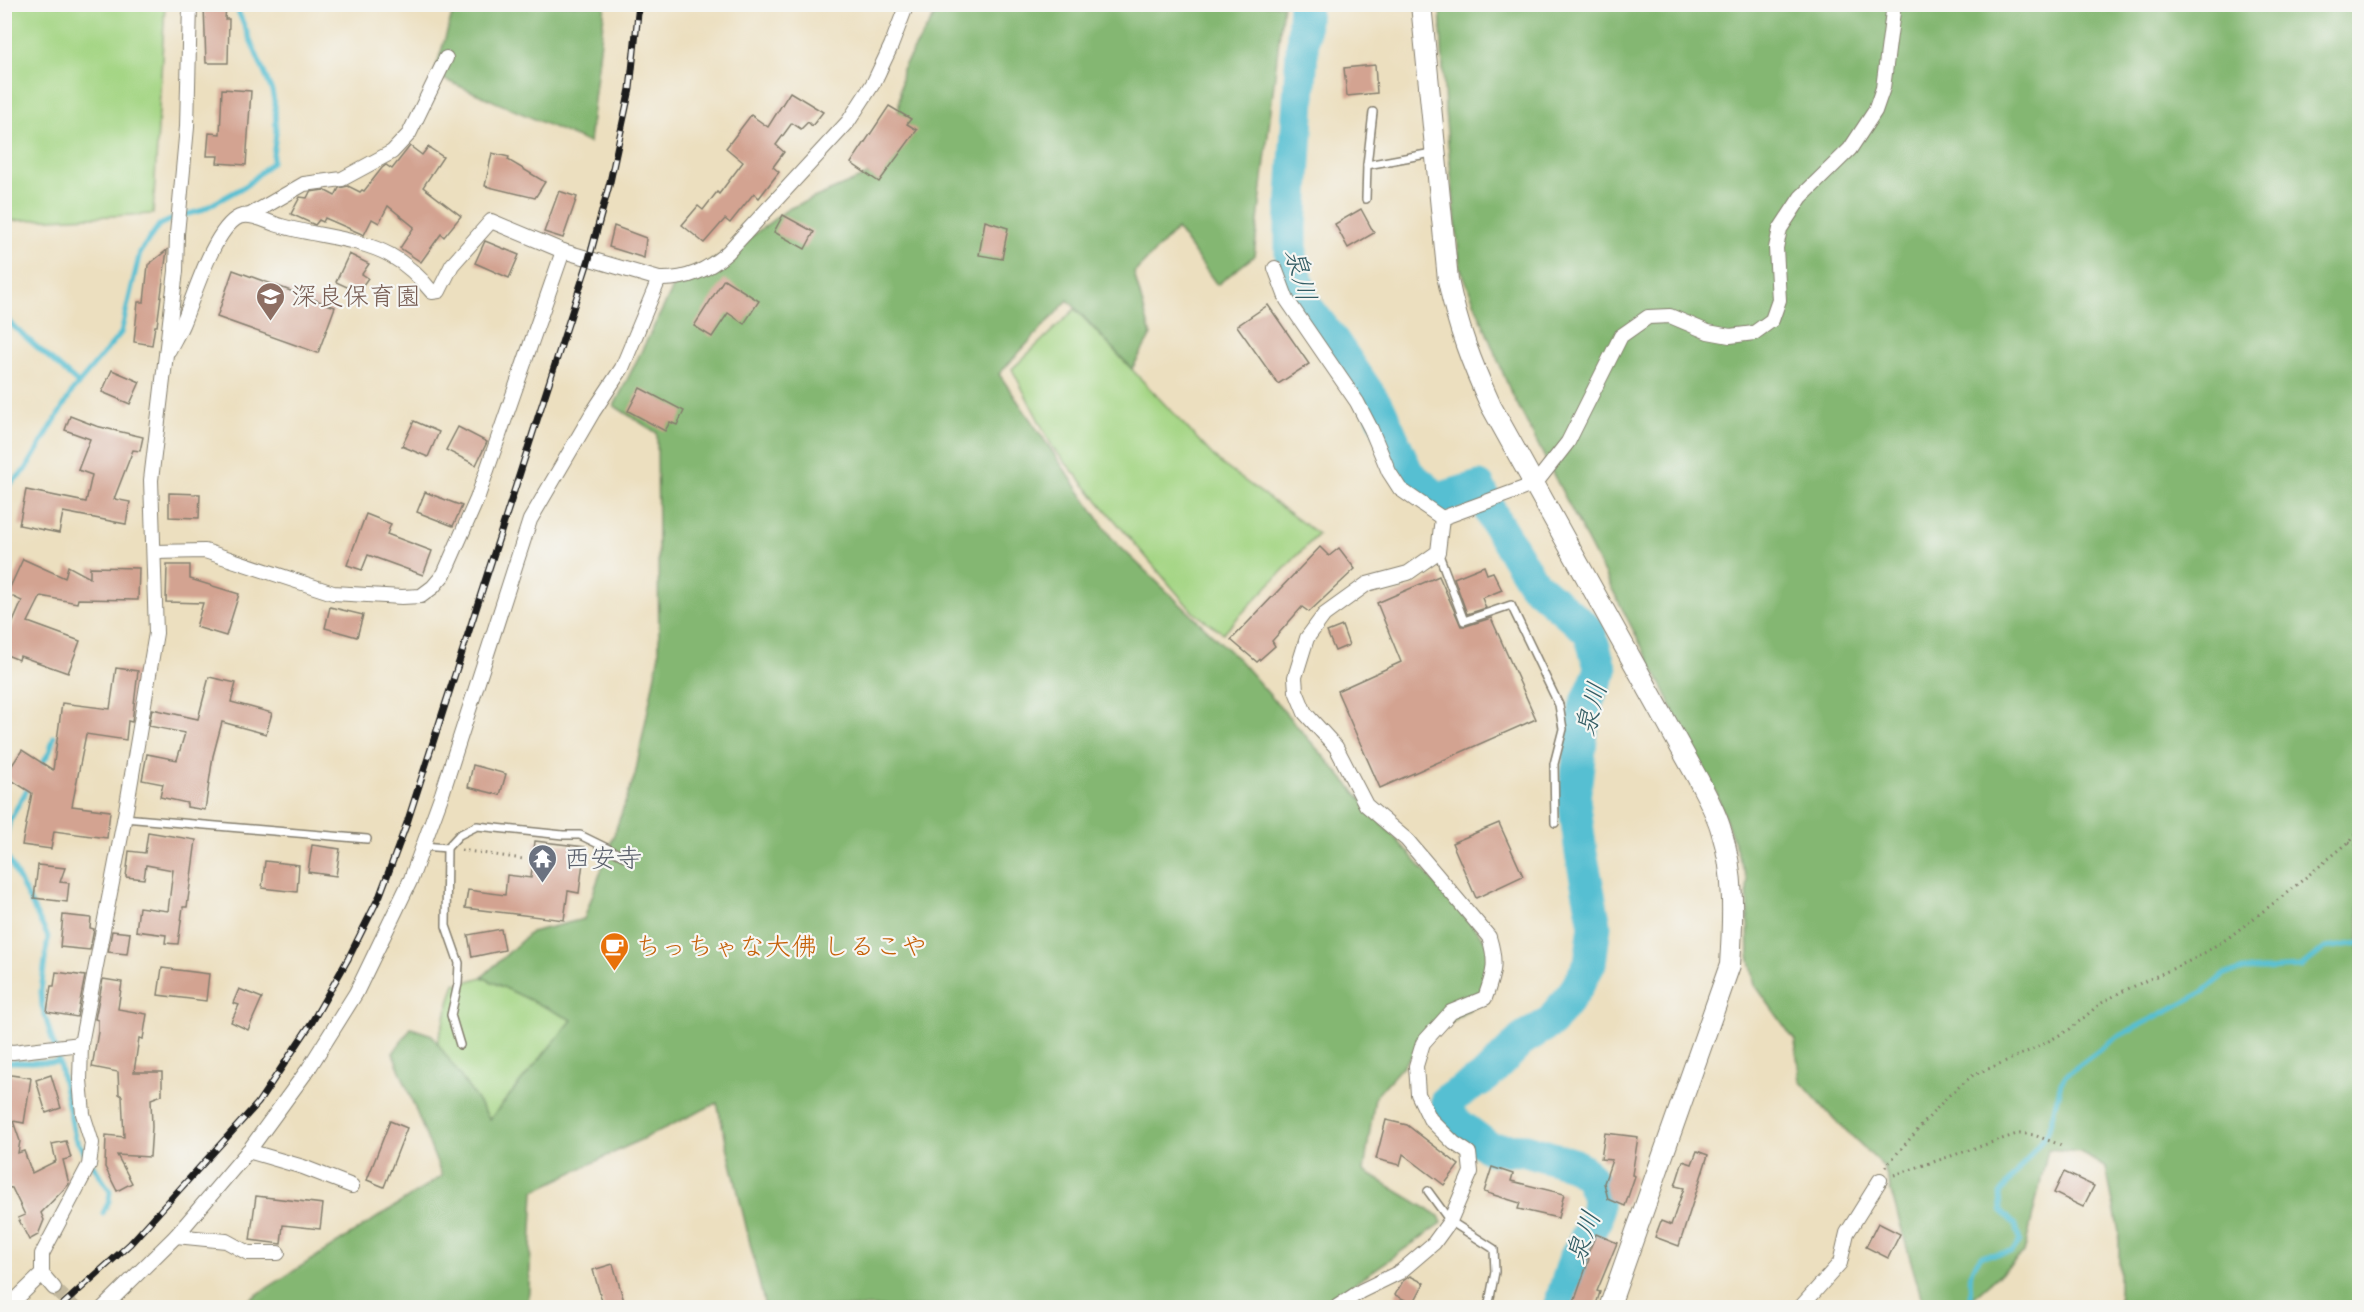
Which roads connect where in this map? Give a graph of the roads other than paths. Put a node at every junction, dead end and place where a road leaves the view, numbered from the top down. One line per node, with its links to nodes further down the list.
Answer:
1 (190, 4): 14 (street)
2 (907, 4): 13 (street)
3 (1421, 4): 7 (street)
4 (1894, 4): 15 (street)
5 (446, 58): 10 (street)
6 (1373, 112): 8 (lane)
7 (1435, 152): 8 (lane); 15 (street)
8 (1367, 165): 9 (lane)
9 (1366, 199)
10 (250, 215): 11 (street); 14 (street)
11 (563, 251): 13 (street); 17 (street)
12 (1275, 268): 16 (street)
13 (659, 279): 22 (street)
14 (165, 357): 17 (street)
15 (1534, 484): 16 (street); 41 (street)
16 (1442, 518): 18 (street)
17 (154, 552): 19 (street)
18 (1438, 552): 20 (lane); 32 (street)
19 (124, 818): 21 (lane); 25 (street)
20 (1555, 823)
21 (367, 838)
22 (423, 846): 23 (lane); 28 (street)
23 (447, 848): 24 (lane); 26 (lane)
24 (629, 859)
25 (81, 1044): 27 (street); 35 (street)
26 (460, 1045)
27 (4, 1051)
28 (248, 1151): 30 (street); 33 (street)
29 (1881, 1180): 42 (street)
30 (352, 1186)
31 (1428, 1191): 32 (lane)
32 (1450, 1221): 39 (street); 40 (lane)
33 (176, 1236): 34 (street); 38 (street)
34 (278, 1253)
35 (42, 1274): 36 (street); 37 (street)
36 (54, 1288)
37 (7, 1308)
38 (103, 1308)
39 (1335, 1308)
40 (1488, 1308)
41 (1609, 1308)
42 (1800, 1308)

